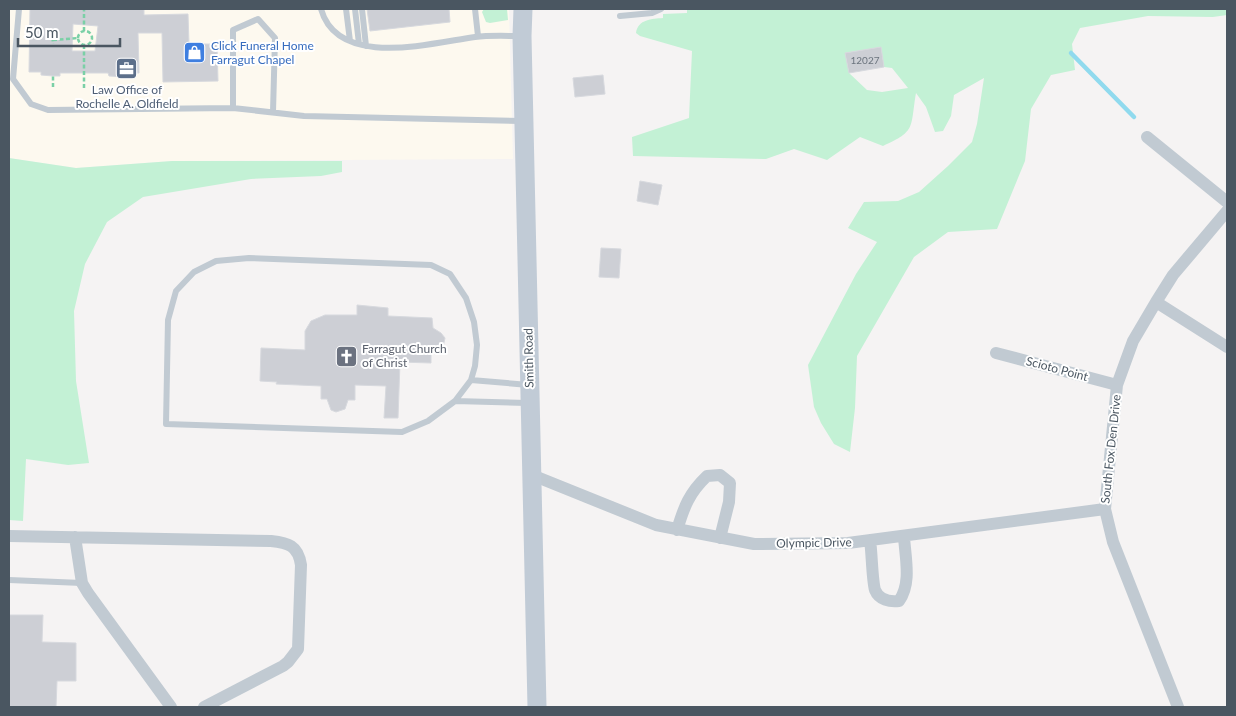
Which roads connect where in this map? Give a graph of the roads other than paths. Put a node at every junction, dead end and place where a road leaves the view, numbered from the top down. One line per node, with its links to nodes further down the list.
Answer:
1 (20, 9): 14 (lane)
2 (321, 9): 12 (lane)
3 (346, 9): 12 (lane)
4 (355, 9): 13 (lane)
5 (362, 9): 13 (lane)
6 (475, 9): 10 (lane)
7 (523, 9): 11 (street, Smith Road)
8 (661, 9): 9 (lane)
9 (620, 16)
10 (478, 36): 11 (lane); 13 (lane)
11 (522, 36): 16 (street, Smith Road)
12 (350, 41): 13 (lane)
13 (363, 45)
14 (233, 108): 15 (lane); 15 (lane)
15 (273, 112): 16 (lane)
16 (524, 121): 25 (street, Smith Road)
17 (1147, 137): 18 (street)
18 (1227, 202)
19 (1227, 211): 20 (street, South Fox Den Drive)
20 (1156, 302): 21 (street); 24 (street, South Fox Den Drive)
21 (1227, 347)
22 (996, 354): 24 (street, Scioto Point)
23 (471, 380): 25 (lane); 26 (lane); 26 (lane)
24 (1117, 385): 28 (street, South Fox Den Drive)
25 (530, 395): 26 (lane); 27 (street, Smith Road)
26 (455, 401)
27 (532, 475): 29 (street, Olympic Drive); 39 (street, Smith Road)
28 (1105, 509): 32 (street, Olympic Drive); 40 (street, South Fox Den Drive)
29 (676, 530): 33 (street, Olympic Drive); 33 (street)
30 (9, 536): 31 (street)
31 (75, 536): 36 (street); 38 (street)
32 (904, 536): 34 (street, Olympic Drive); 34 (street)
33 (720, 538): 34 (street, Olympic Drive)
34 (870, 540)
35 (9, 580): 36 (lane)
36 (82, 583): 37 (street)
37 (171, 707)
38 (204, 707)
39 (537, 707)
40 (1178, 707)

